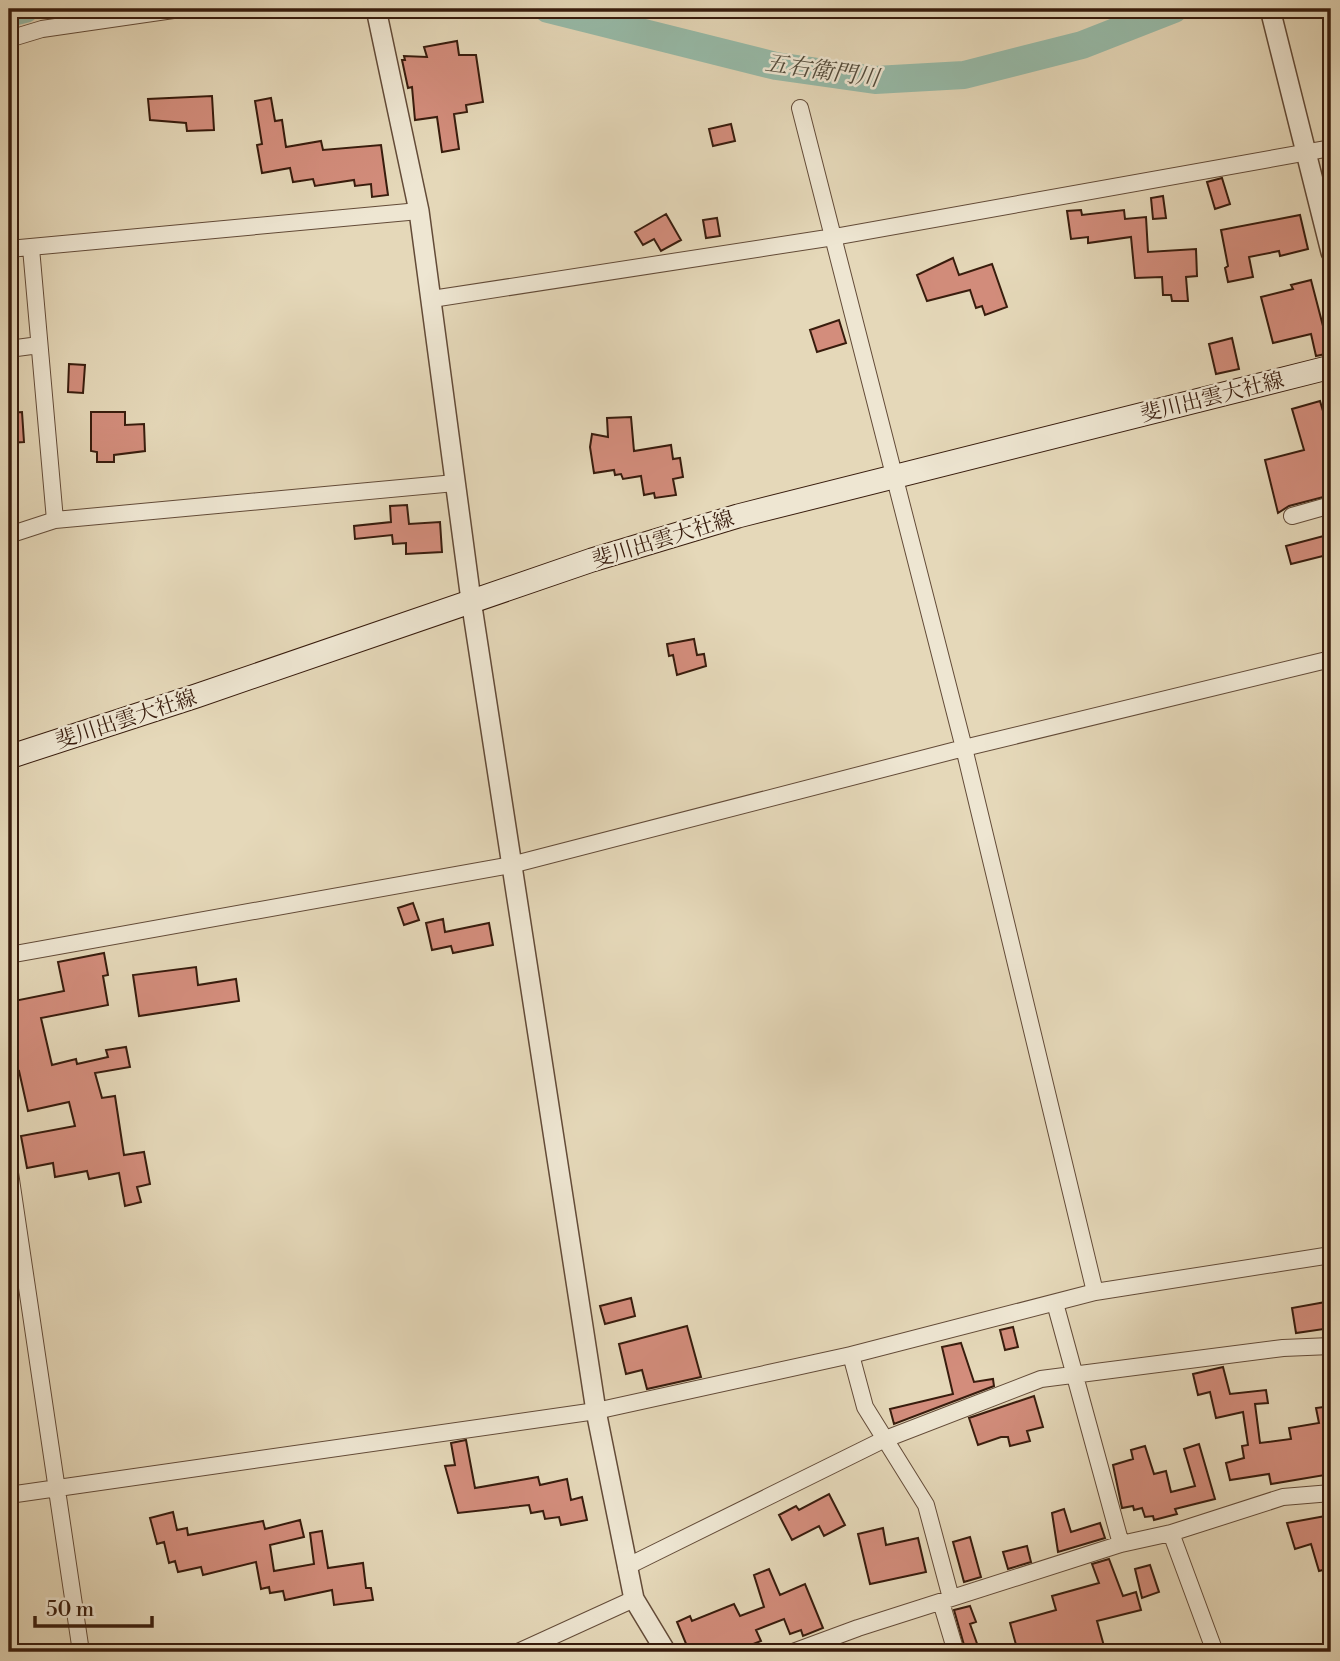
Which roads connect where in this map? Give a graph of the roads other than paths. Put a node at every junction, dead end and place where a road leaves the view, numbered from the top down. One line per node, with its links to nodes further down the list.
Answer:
1 (180, 9): 4 (street)
2 (376, 9): 8 (street)
3 (1270, 9): 7 (street)
4 (9, 39)
5 (800, 108): 9 (street)
6 (1331, 148): 7 (street)
7 (1306, 151): 9 (street); 12 (street)
8 (419, 211): 10 (street); 13 (street)
9 (834, 237): 13 (street); 17 (street)
10 (31, 248): 11 (street); 14 (street)
11 (9, 249)
12 (1331, 252)
13 (432, 299): 18 (street)
14 (40, 345): 15 (street); 21 (street)
15 (9, 349)
16 (1331, 367): 17 (main road, 斐川出雲大社線)
17 (894, 478): 23 (main road, 斐川出雲大社線); 25 (street)
18 (455, 483): 21 (street); 23 (street)
19 (1331, 505): 20 (street)
20 (1292, 516)
21 (55, 520): 22 (street)
22 (9, 535)
23 (471, 600): 26 (main road, 斐川出雲大社線); 27 (street)
24 (1331, 659): 25 (street)
25 (964, 748): 27 (street); 31 (street)
26 (9, 757)
27 (511, 865): 28 (street); 36 (street)
28 (9, 955)
29 (9, 1166): 38 (street)
30 (1331, 1255): 31 (street)
31 (1095, 1292): 32 (street)
32 (1055, 1303): 34 (street); 35 (street)
33 (1331, 1346): 35 (street)
34 (852, 1355): 36 (street); 37 (street)
35 (1077, 1375): 37 (street); 42 (street)
36 (596, 1411): 38 (street); 43 (street)
37 (883, 1440): 43 (street); 45 (street)
38 (55, 1488): 40 (street); 46 (street)
39 (1331, 1493): 41 (street)
40 (9, 1495)
41 (1171, 1533): 42 (street); 51 (street)
42 (1121, 1544): 45 (street)
43 (626, 1567): 44 (street)
44 (634, 1599): 47 (street); 48 (street)
45 (946, 1600): 49 (street); 50 (street)
46 (81, 1652)
47 (518, 1652)
48 (666, 1652)
49 (793, 1652)
50 (956, 1652)
51 (1215, 1652)

